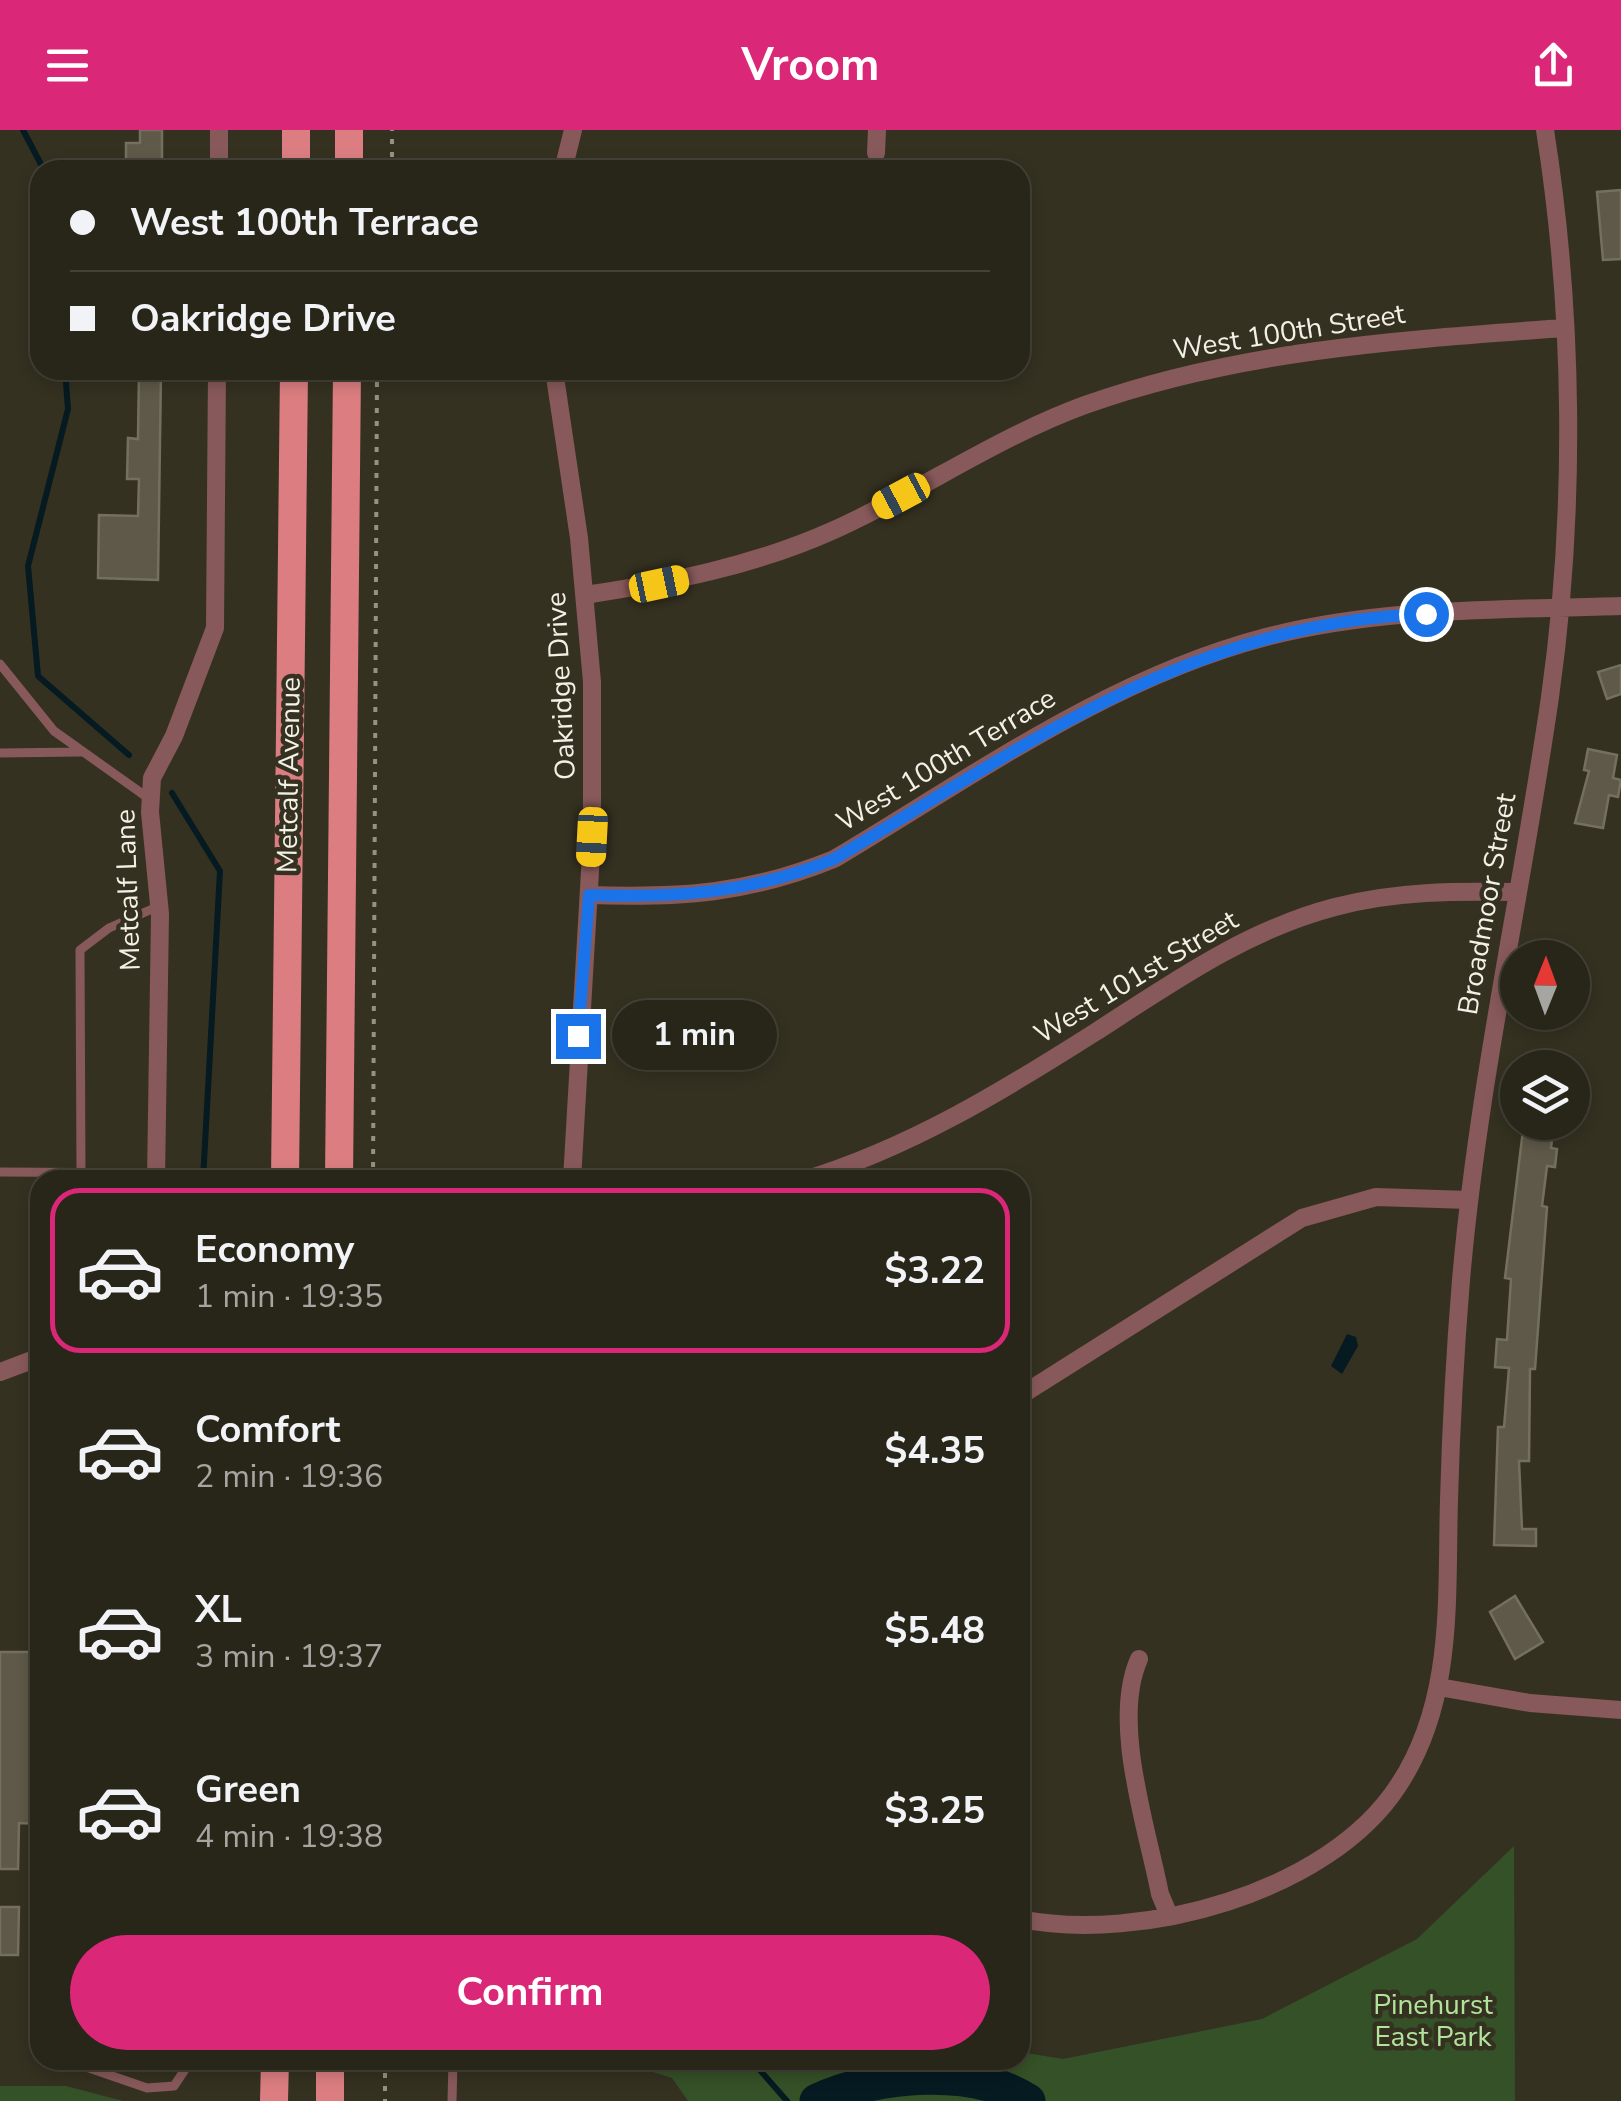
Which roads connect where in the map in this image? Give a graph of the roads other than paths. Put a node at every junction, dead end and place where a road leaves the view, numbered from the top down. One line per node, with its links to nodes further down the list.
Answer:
1 (219, 130): 8 (street)
2 (296, 130): 9 (main road)
3 (349, 130): 10 (main road)
4 (573, 130): 11 (street)
5 (877, 130): 7 (street)
6 (1545, 130): 12 (street, Broadmoor Street)
7 (876, 153)
8 (219, 160)
9 (296, 160)
10 (349, 160)
11 (566, 160)
12 (1563, 328): 17 (street, West 100th Street); 19 (street, Broadmoor Street)
13 (217, 380): 23 (street, Metcalf Lane)
14 (294, 380): 29 (main road, Metcalf Avenue)
15 (347, 380): 30 (main road, Metcalf Avenue)
16 (555, 380): 17 (street, Oakridge Drive)
17 (585, 594): 25 (street, Oakridge Drive)
18 (1621, 606): 19 (street, West 100th Terrace)
19 (1559, 608): 24 (street, Broadmoor Street); 25 (street, West 100th Terrace)
20 (0, 664): 22 (lane)
21 (0, 752): 22 (lane)
22 (80, 752): 23 (lane)
23 (151, 800): 26 (street, Metcalf Lane)
24 (1516, 892): 32 (street, West 101st Street); 35 (street, Broadmoor Street)
25 (589, 895): 31 (street, Oakridge Drive)
26 (159, 906): 27 (lane); 28 (street, Metcalf Lane)
27 (81, 1170)
28 (156, 1170)
29 (284, 1170)
30 (339, 1170)
31 (573, 1170)
32 (830, 1170)
33 (0, 1172): 34 (lane)
34 (30, 1172)
35 (1469, 1200): 38 (street); 40 (street, Broadmoor Street)
36 (30, 1360): 37 (street)
37 (0, 1372)
38 (1030, 1390)
39 (1139, 1659): 42 (street)
40 (1440, 1687): 41 (street); 42 (street, Broadmoor Street)
41 (1621, 1710)
42 (1168, 1913): 43 (street)
43 (1030, 1919)
44 (95, 2070): 45 (lane)
45 (185, 2070)
46 (274, 2070): 50 (main road)
47 (330, 2070): 51 (main road)
48 (453, 2070): 49 (lane)
49 (454, 2099)
50 (274, 2101)
51 (330, 2101)

